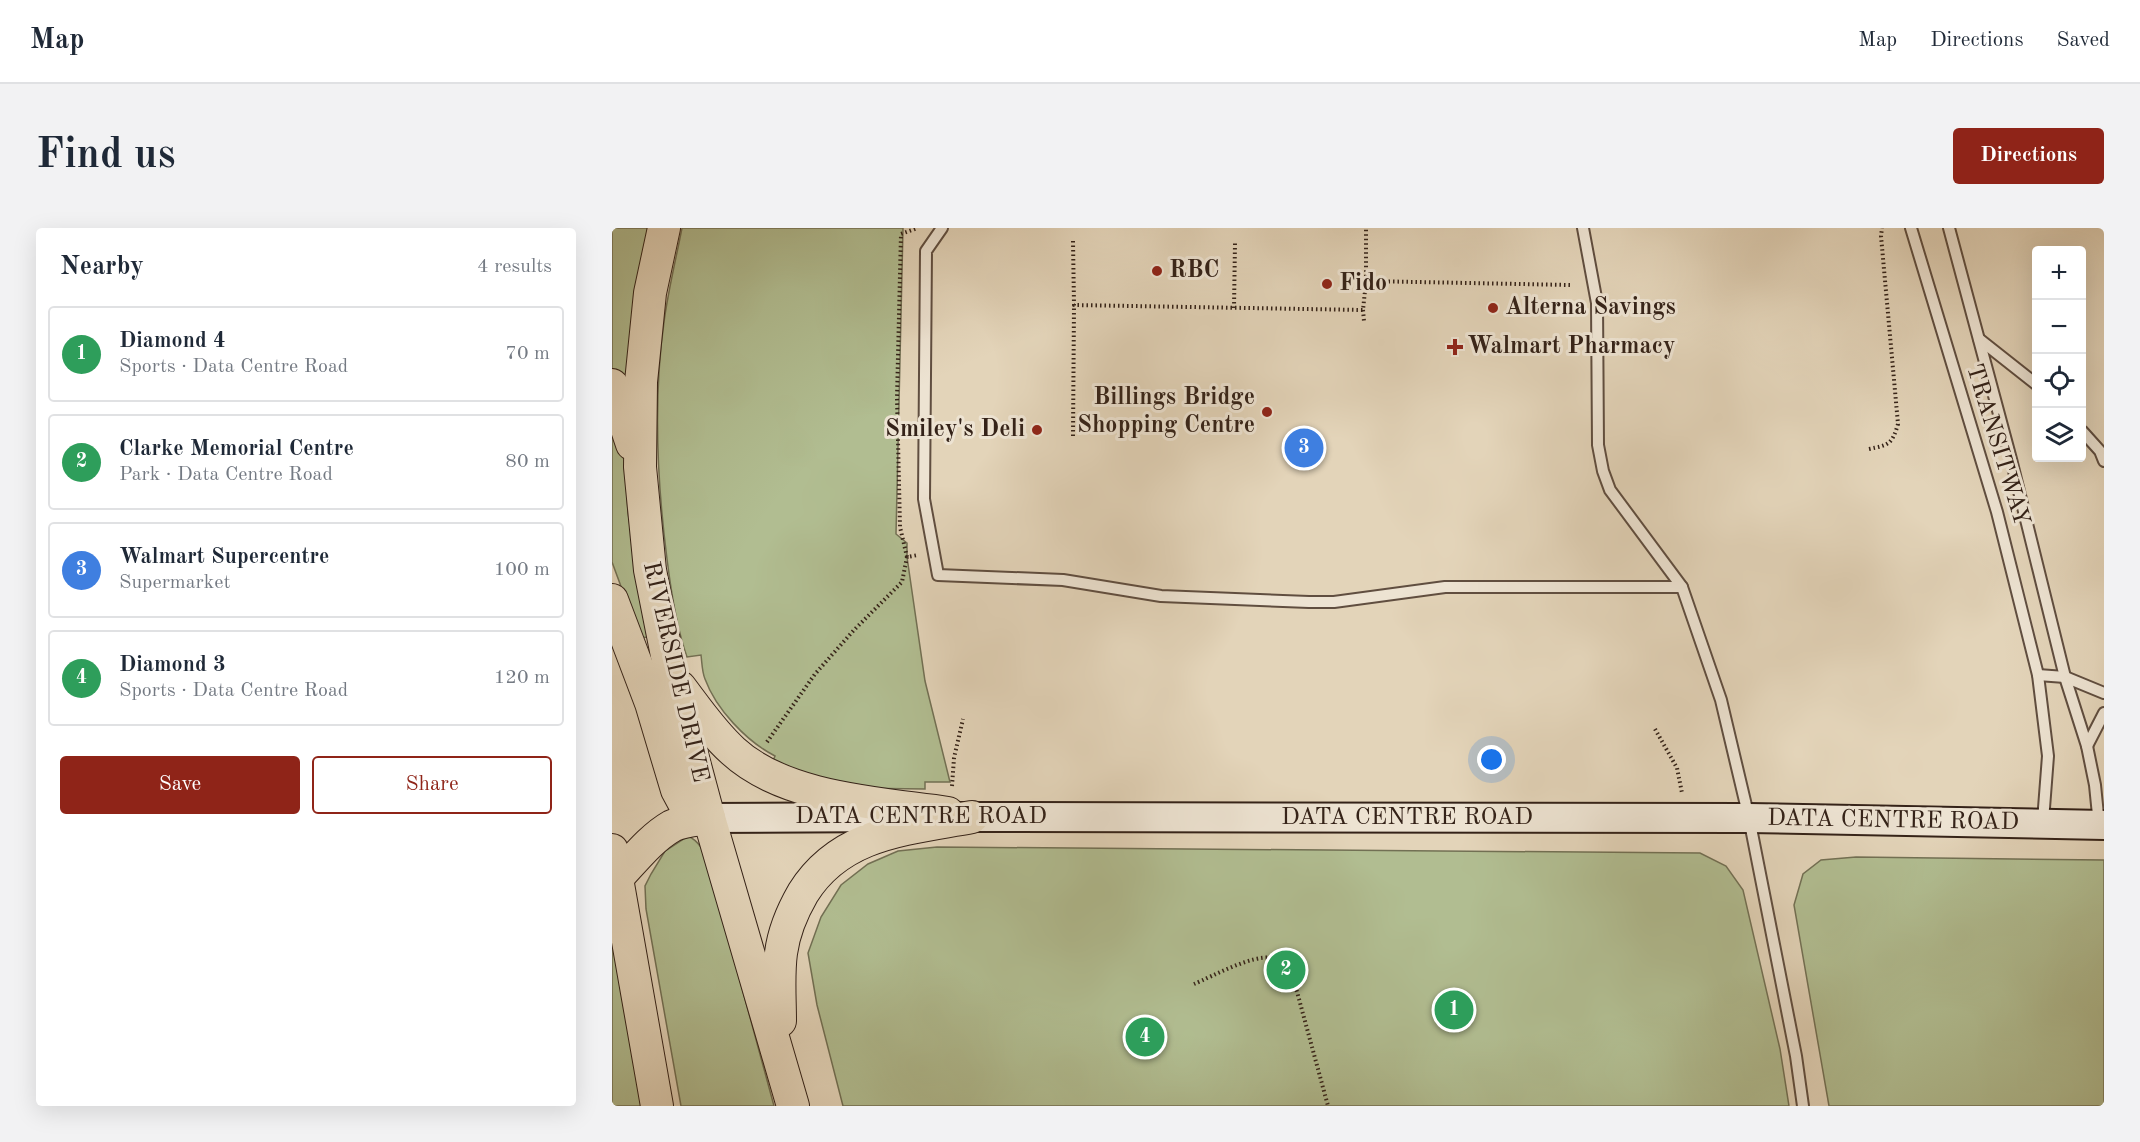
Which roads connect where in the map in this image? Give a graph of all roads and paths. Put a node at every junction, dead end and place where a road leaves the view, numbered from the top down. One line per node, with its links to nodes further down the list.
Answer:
1 (664, 228): 24 (main road, RIVERSIDE DRIVE)
2 (918, 228): 26 (path)
3 (942, 228): 25 (lane)
4 (1366, 228): 11 (path)
5 (1583, 228): 27 (lane)
6 (1882, 228): 22 (path)
7 (1911, 228): 30 (lane, TRANSITWAY)
8 (1949, 228): 17 (lane, TRANSITWAY)
9 (1073, 241): 13 (path)
10 (1235, 243): 14 (path)
11 (1366, 281): 12 (path); 15 (path)
12 (1570, 285)
13 (1074, 305): 14 (path); 21 (path)
14 (1234, 308): 15 (path)
15 (1363, 310): 16 (path)
16 (1364, 321)
17 (1978, 338): 18 (lane, TRANSITWAY); 31 (lane, TRANSITWAY)
18 (2032, 380)
19 (612, 385): 24 (main road)
20 (2086, 435): 23 (lane)
21 (1073, 436)
22 (1869, 449)
23 (2104, 461)
24 (640, 467): 29 (main road, RIVERSIDE DRIVE)
25 (934, 552): 26 (path); 27 (lane)
26 (907, 557): 36 (path)
27 (1682, 587): 41 (lane)
28 (612, 600): 40 (main road)
29 (671, 675): 39 (main road); 40 (main road, RIVERSIDE DRIVE)
30 (2038, 675): 31 (lane); 42 (lane, TRANSITWAY)
31 (2065, 676): 32 (lane); 37 (lane, TRANSITWAY)
32 (2104, 693)
33 (2104, 713): 37 (lane)
34 (963, 719): 39 (path)
35 (1655, 729): 38 (path)
36 (767, 743)
37 (2087, 746): 43 (lane, TRANSITWAY)
38 (1682, 794)
39 (962, 815): 40 (main road, DATA CENTRE ROAD); 41 (main road, DATA CENTRE ROAD); 46 (main road)
40 (709, 818): 44 (main road); 46 (main road, RIVERSIDE DRIVE)
41 (1749, 818): 42 (main road, DATA CENTRE ROAD); 50 (lane)
42 (2042, 825): 43 (main road, DATA CENTRE ROAD)
43 (2102, 825)
44 (614, 864): 47 (main road)
45 (1194, 984): 49 (path)
46 (781, 1061): 48 (main road, RIVERSIDE DRIVE)
47 (657, 1106)
48 (793, 1106)
49 (1328, 1106)
50 (1803, 1106)

